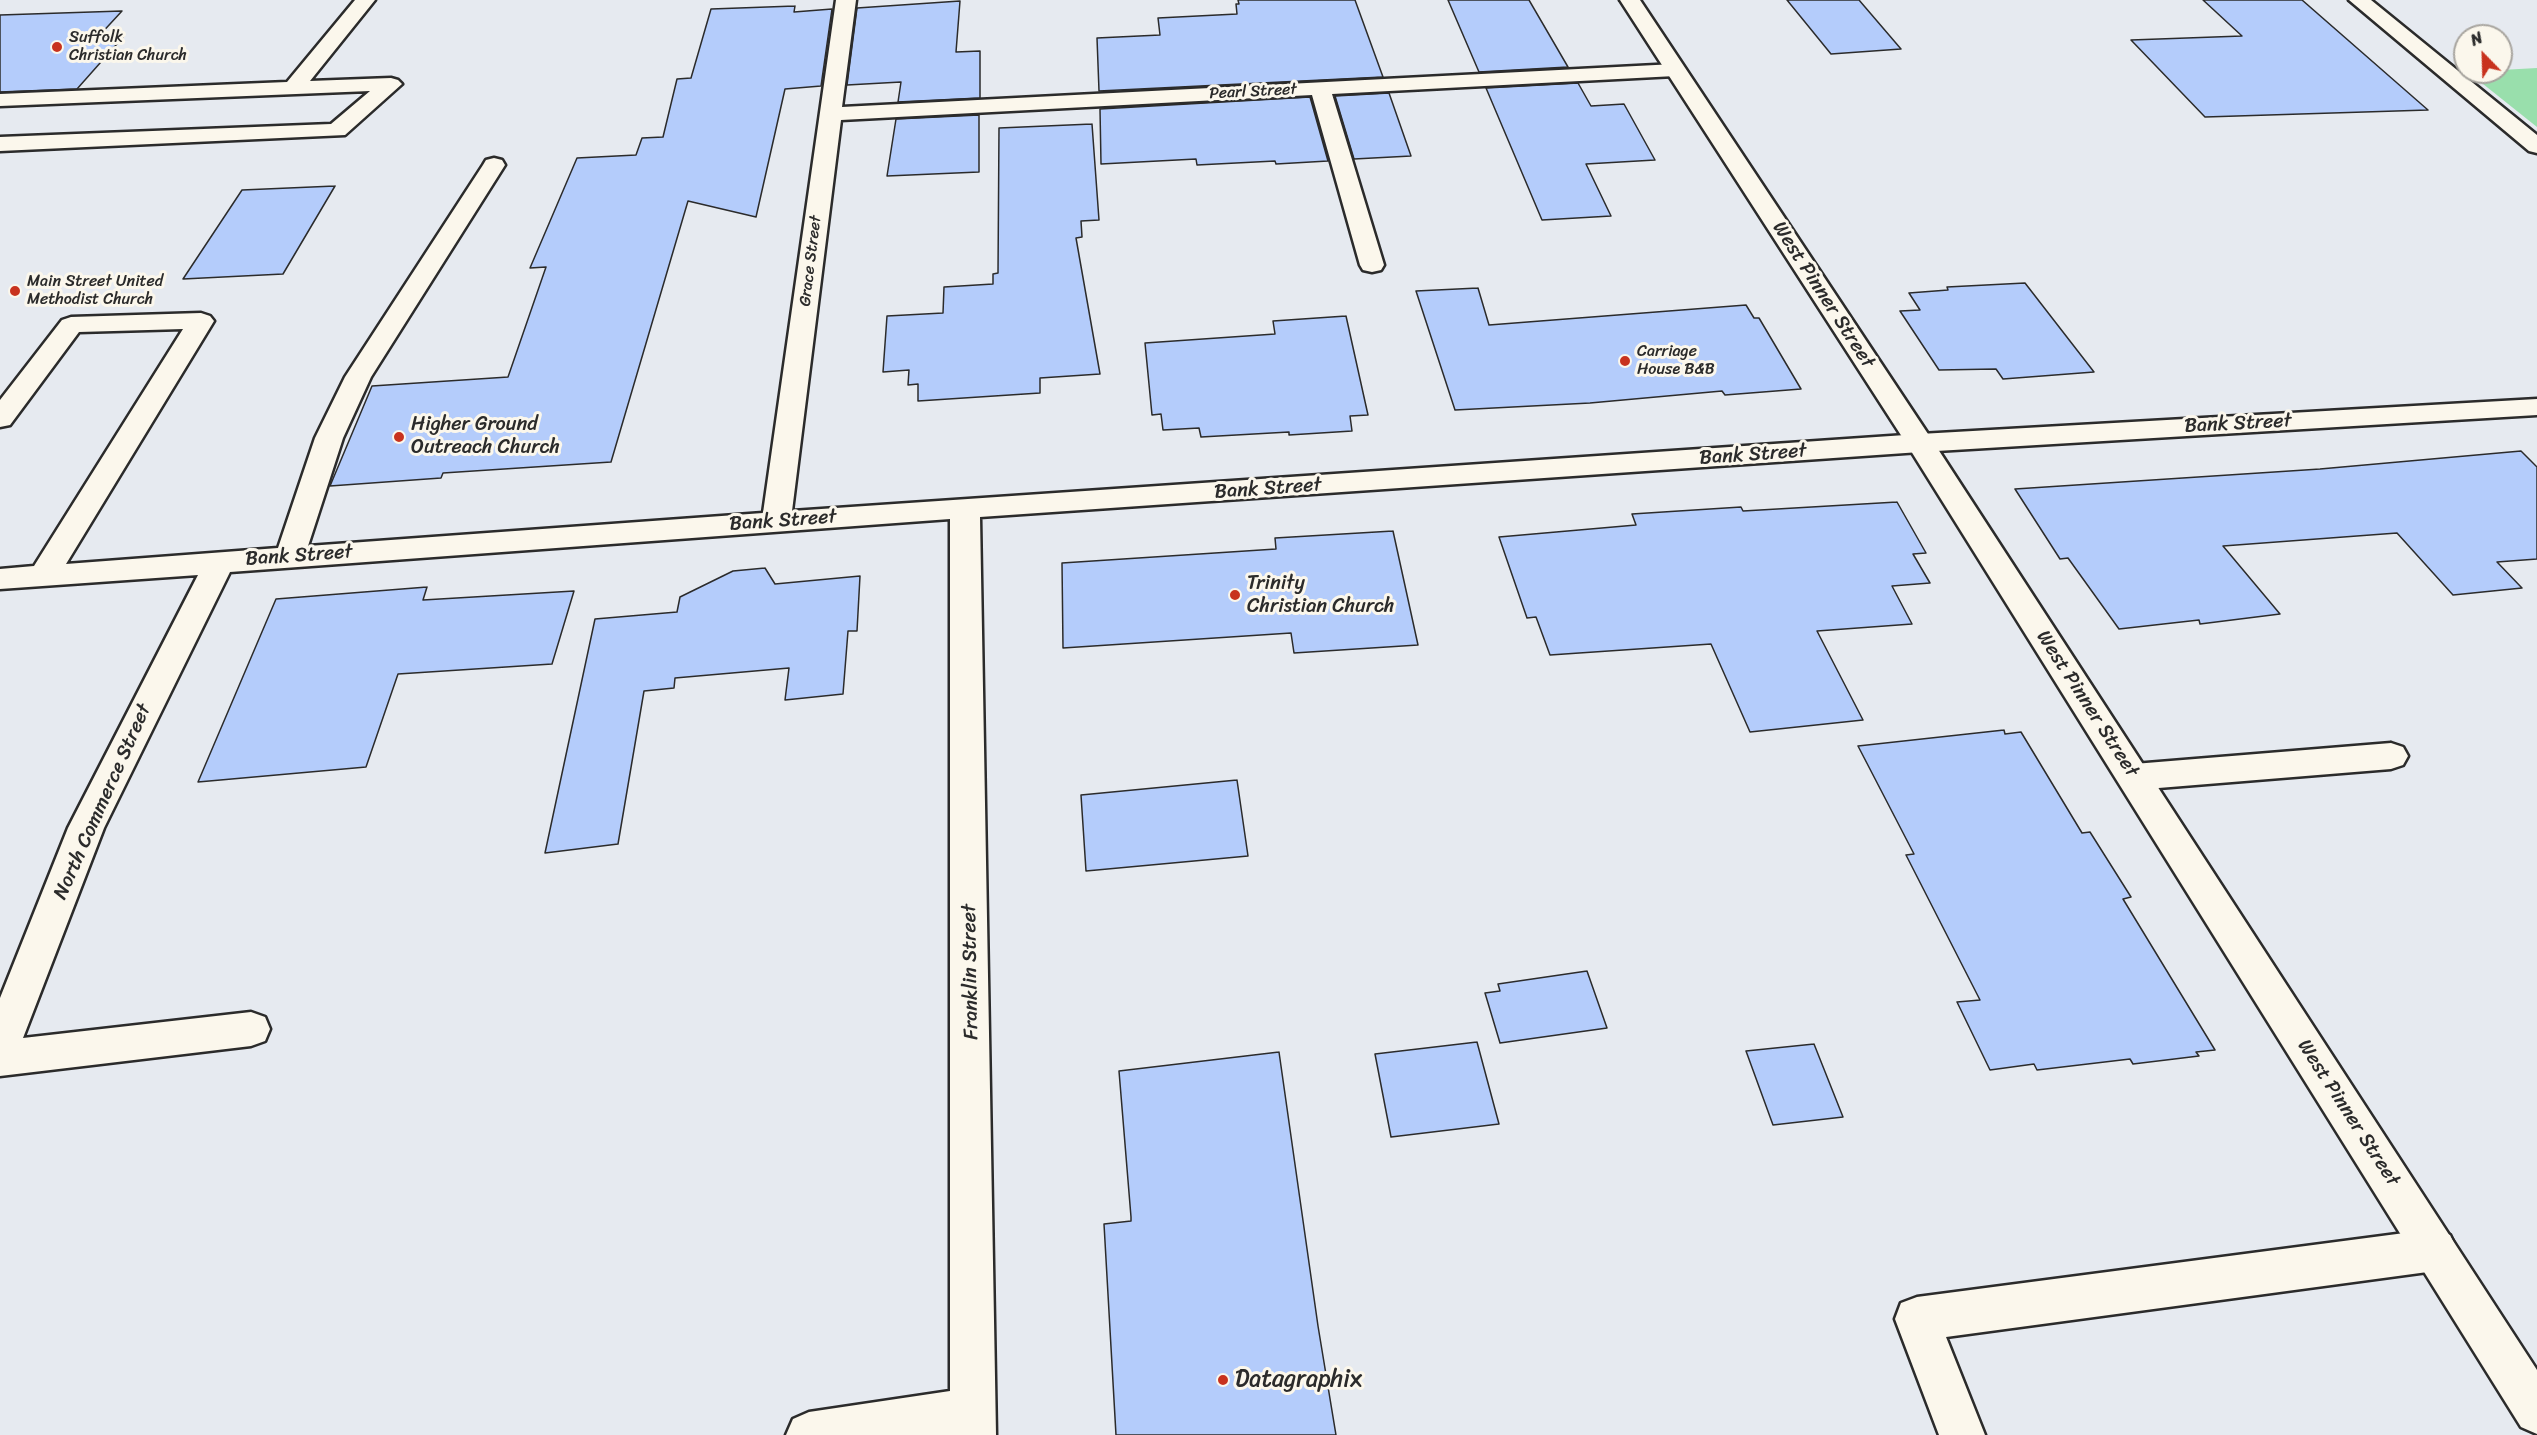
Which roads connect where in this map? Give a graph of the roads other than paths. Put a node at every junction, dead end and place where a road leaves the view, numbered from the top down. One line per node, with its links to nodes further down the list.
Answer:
1 (365, 0): 6 (street)
2 (846, 0): 9 (street, Grace Street)
3 (1630, 0): 5 (street, West Pinner Street)
4 (2359, 0): 10 (street)
5 (1675, 69): 7 (street, Pearl Street); 16 (street, West Pinner Street)
6 (294, 87): 8 (street); 11 (street)
7 (1320, 88): 9 (street, Pearl Street); 13 (street)
8 (0, 100)
9 (830, 114): 18 (street, Grace Street)
10 (2537, 146)
11 (5, 152)
12 (494, 165): 19 (street)
13 (1372, 265)
14 (2537, 407): 16 (street, Bank Street)
15 (0, 419): 21 (street)
16 (1920, 443): 17 (street, Bank Street); 24 (street, West Pinner Street)
17 (965, 509): 18 (street, Bank Street); 30 (street, Franklin Street)
18 (776, 522): 19 (street, Bank Street)
19 (290, 557): 20 (street, Bank Street)
20 (220, 562): 21 (street, Bank Street); 26 (street, North Commerce Street)
21 (43, 576): 22 (street, Bank Street)
22 (0, 579)
23 (2391, 756): 24 (street)
24 (2134, 777): 28 (street, West Pinner Street)
25 (250, 1029): 27 (street)
26 (0, 1047)
27 (0, 1058)
28 (2435, 1250): 29 (street, West Pinner Street); 32 (street)
29 (2537, 1411)
30 (973, 1423): 31 (street)
31 (809, 1435)
32 (1962, 1435)

